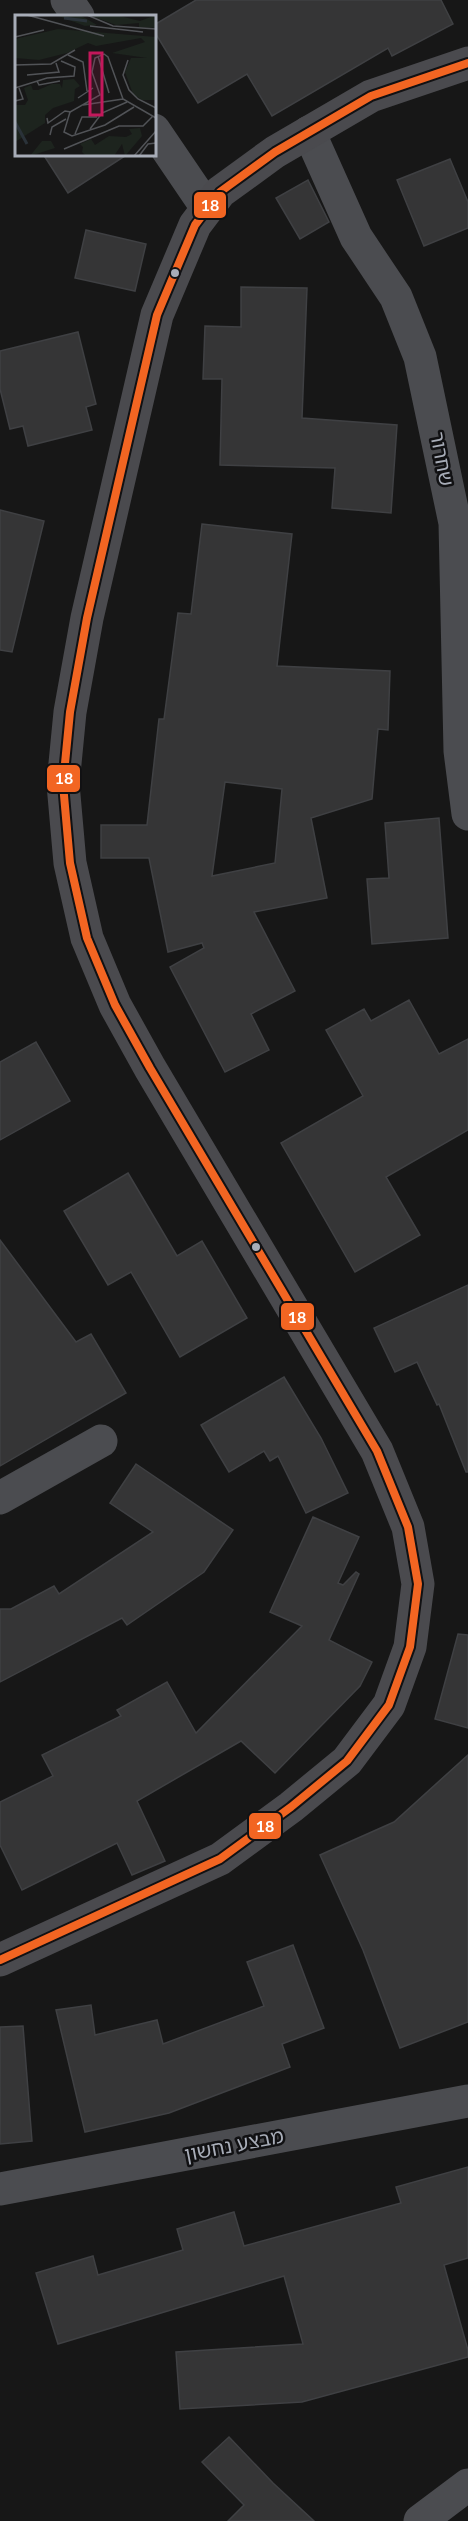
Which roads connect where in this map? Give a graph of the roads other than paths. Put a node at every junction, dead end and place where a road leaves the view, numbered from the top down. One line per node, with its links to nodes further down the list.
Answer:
1 (67, 0): 2 (street)
2 (77, 15)
3 (468, 63): 4 (street)
4 (309, 132): 6 (street); 7 (street, שחרור)
5 (156, 133): 6 (street)
6 (207, 208): 10 (street)
7 (468, 814)
8 (101, 1441): 9 (street)
9 (0, 1498)
10 (0, 1960)
11 (468, 2101): 12 (street, מבצע נחשון)
12 (0, 2190)
13 (468, 2485): 14 (street)
14 (420, 2521)

